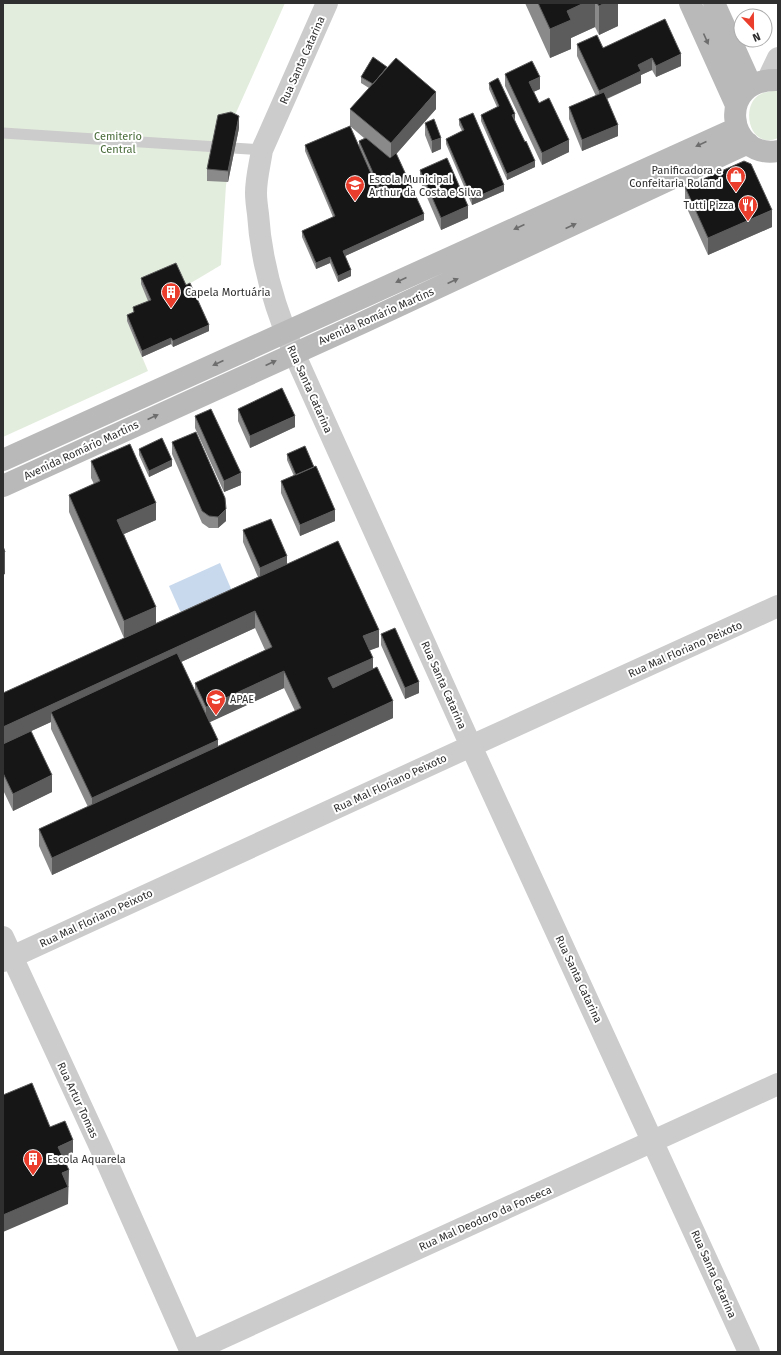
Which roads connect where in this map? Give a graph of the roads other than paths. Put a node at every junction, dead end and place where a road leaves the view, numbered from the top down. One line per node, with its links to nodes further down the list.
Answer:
1 (327, 3): 9 (street, Rua Santa Catarina)
2 (690, 3): 6 (main road, one-way to 6)
3 (714, 3): 5 (main road)
4 (778, 58): 5 (street)
5 (766, 81): 6 (main road)
6 (736, 105): 8 (main road)
7 (3, 133): 9 (lane)
8 (742, 136): 10 (main road); 11 (main road, Avenida Romário Martins, one-way to 11); 12 (main road, Avenida Romário Martins, one-way to 8)
9 (262, 150): 11 (street, Rua Santa Catarina)
10 (777, 156)
11 (285, 332): 12 (street, Rua Santa Catarina); 13 (main road, Avenida Romário Martins, one-way to 13)
12 (294, 353): 14 (main road, Avenida Romário Martins, one-way to 12); 16 (street, Rua Santa Catarina)
13 (3, 460)
14 (3, 486)
15 (778, 606): 16 (street, Rua Mal Floriano Peixoto)
16 (471, 746): 18 (street, Rua Mal Floriano Peixoto); 20 (street, Rua Santa Catarina)
17 (3, 937): 18 (street, Rua Artur Tomas)
18 (8, 959): 21 (street, Rua Artur Tomas)
19 (778, 1084): 20 (street, Rua Mal Deodoro da Fonseca)
20 (654, 1141): 21 (street, Rua Mal Deodoro da Fonseca); 22 (street, Rua Santa Catarina)
21 (191, 1352)
22 (749, 1352)

